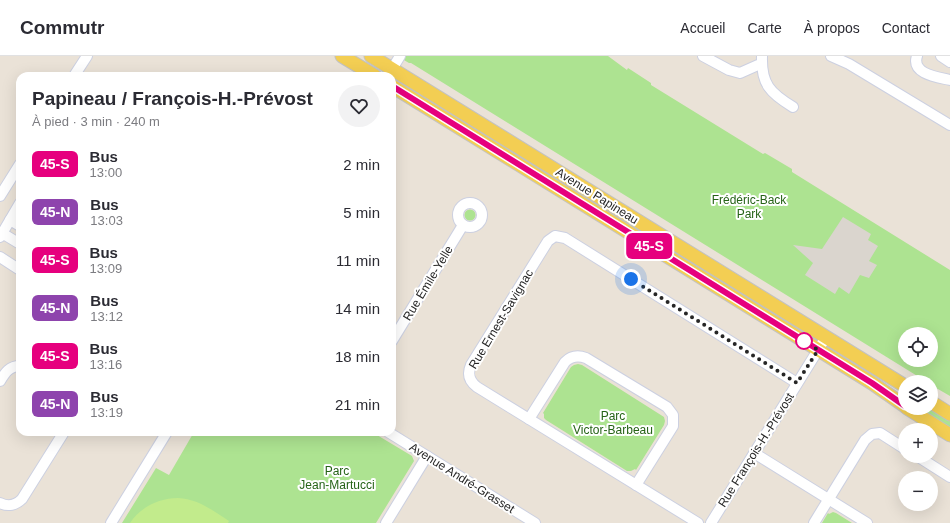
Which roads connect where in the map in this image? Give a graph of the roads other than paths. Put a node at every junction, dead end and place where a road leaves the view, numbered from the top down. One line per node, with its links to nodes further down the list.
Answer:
1 (87, 56): 11 (street)
2 (342, 56): 12 (main road)
3 (371, 56): 13 (main road, Avenue Papineau)
4 (400, 56): 13 (street)
5 (703, 56): 9 (street)
6 (831, 56): 18 (street)
7 (917, 56): 15 (street)
8 (941, 56): 10 (street)
9 (762, 60): 17 (street)
10 (950, 62)
11 (77, 72)
12 (368, 72)
13 (390, 72)
14 (396, 76): 30 (main road, Avenue Papineau)
15 (950, 80)
16 (396, 88): 31 (main road, Avenue Papineau)
17 (793, 107)
18 (950, 125)
19 (16, 173): 20 (street)
20 (0, 196)
21 (16, 210): 22 (street)
22 (10, 220): 23 (street); 25 (street)
23 (16, 224)
24 (463, 225): 29 (street, Rue Émile-Yelle)
25 (1, 235): 26 (street)
26 (16, 242)
27 (0, 257): 28 (street)
28 (16, 267)
29 (396, 334)
30 (826, 337): 31 (street, Rue François-H.-Prévost); 34 (main road, Avenue Papineau)
31 (818, 350): 35 (street, Rue François-H.-Prévost); 36 (main road, Avenue Papineau)
32 (16, 366): 33 (street)
33 (0, 381)
34 (898, 382)
35 (797, 383): 40 (street, Rue Ernest-Savignac); 46 (street, Rue François-H.-Prévost)
36 (898, 401)
37 (938, 406): 38 (main road)
38 (950, 414)
39 (919, 415): 41 (main road)
40 (529, 419): 50 (street, Rue Ernest-Savignac); 50 (street)
41 (950, 435)
42 (61, 436): 52 (street)
43 (165, 436): 53 (street)
44 (394, 436): 47 (street, Avenue André-Grasset)
45 (898, 444): 51 (street)
46 (754, 453): 51 (street); 57 (street, Rue François-H.-Prévost)
47 (427, 456): 54 (street); 55 (street, Avenue André-Grasset)
48 (928, 463): 49 (street)
49 (950, 477)
50 (636, 486): 56 (street, Rue Ernest-Savignac)
51 (829, 500): 58 (street); 59 (street)
52 (0, 503)
53 (111, 523)
54 (386, 523)
55 (535, 523)
56 (698, 523)
57 (710, 523)
58 (814, 523)
59 (868, 523)

